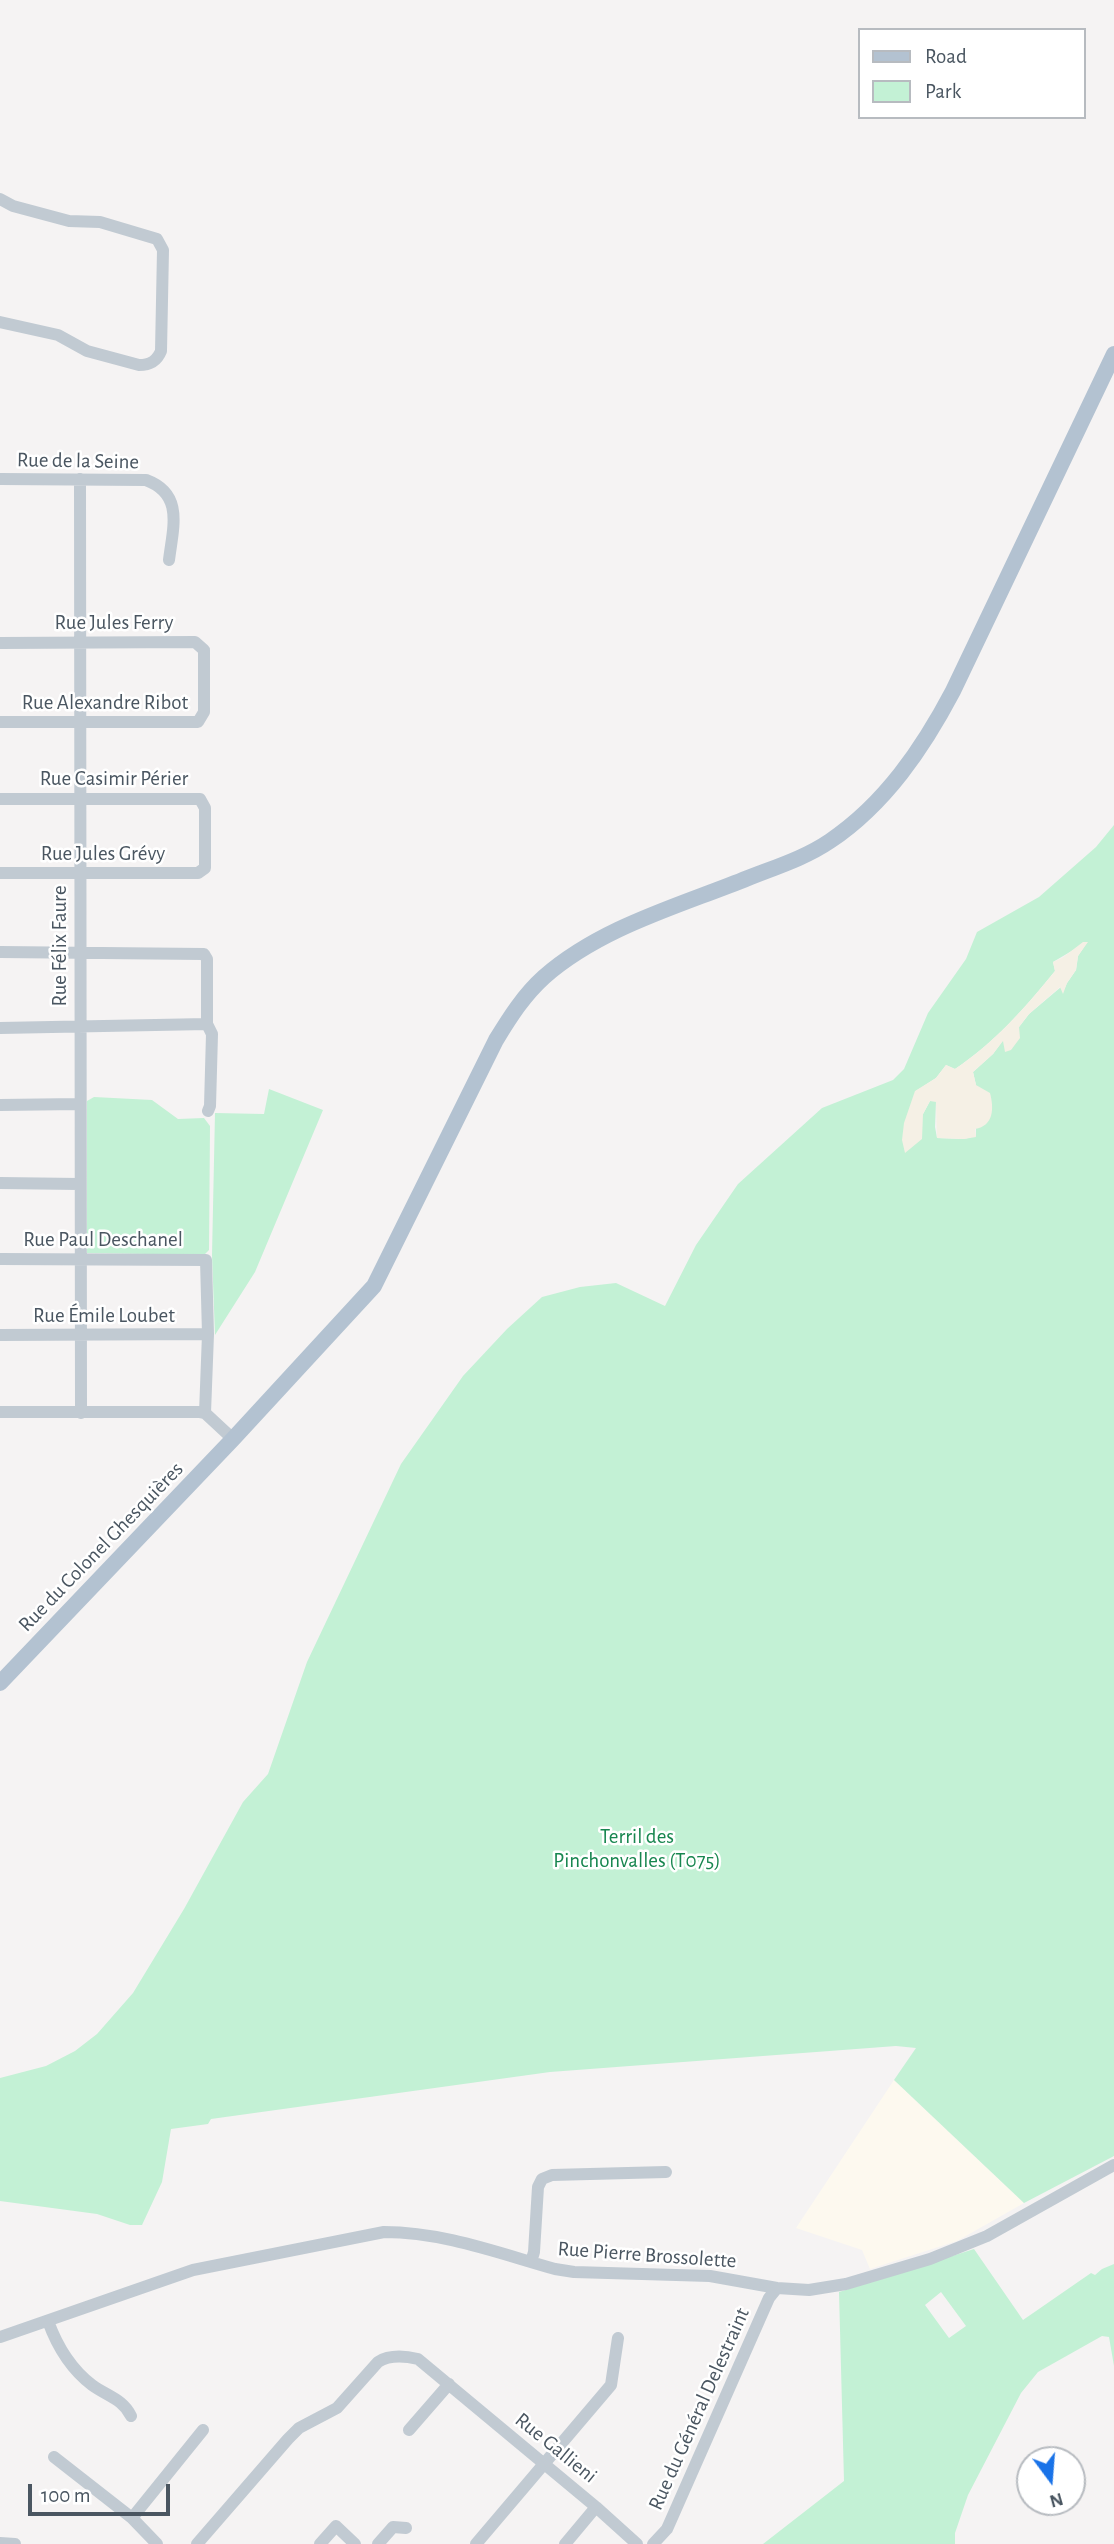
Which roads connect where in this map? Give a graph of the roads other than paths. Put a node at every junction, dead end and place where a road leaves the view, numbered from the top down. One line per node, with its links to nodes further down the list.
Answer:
1 (0, 199): 2 (street)
2 (0, 322)
3 (1114, 354): 35 (main road, Rue du Colonel Ghesquières)
4 (0, 479): 5 (street, Rue de la Seine)
5 (80, 479): 6 (street, Rue de la Seine); 7 (street, Rue Félix Faure)
6 (169, 560)
7 (78, 642): 8 (street, Rue Jules Ferry); 9 (street, Rue Jules Ferry); 11 (street, Rue Félix Faure)
8 (0, 643)
9 (204, 712): 11 (street, Rue Alexandre Ribot)
10 (0, 722): 11 (street, Rue Alexandre Ribot)
11 (79, 722): 13 (street, Rue Félix Faure)
12 (0, 799): 13 (street, Rue Casimir Périer)
13 (78, 799): 14 (street, Rue Casimir Périer); 16 (street, Rue Félix Faure)
14 (205, 868): 16 (street, Rue Jules Grévy)
15 (0, 873): 16 (street, Rue Jules Grévy)
16 (80, 873): 18 (street, Rue Félix Faure)
17 (0, 952): 18 (street)
18 (79, 953): 19 (street); 21 (street, Rue Félix Faure)
19 (207, 1024): 21 (street); 24 (street)
20 (0, 1028): 21 (street)
21 (80, 1028): 22 (street, Rue Félix Faure)
22 (79, 1104): 23 (street); 26 (street, Rue Félix Faure)
23 (0, 1105)
24 (208, 1111)
25 (0, 1183): 26 (street)
26 (79, 1184): 28 (street, Rue Félix Faure)
27 (0, 1259): 28 (street, Rue Paul Deschanel)
28 (80, 1259): 29 (street, Rue Paul Deschanel); 31 (street, Rue Félix Faure)
29 (208, 1334): 31 (street, Rue Émile Loubet); 34 (street)
30 (0, 1335): 31 (street, Rue Émile Loubet)
31 (79, 1335): 33 (street, Rue Félix Faure)
32 (0, 1412): 33 (street)
33 (81, 1413): 34 (street)
34 (205, 1413): 35 (street)
35 (233, 1439): 36 (main road, Rue du Colonel Ghesquières)
36 (0, 1683)
37 (1114, 2165): 40 (street, Rue Pierre Brossolette)
38 (666, 2172): 39 (street)
39 (531, 2262): 40 (street, Rue Pierre Brossolette); 41 (street, Rue Pierre Brossolette)
40 (777, 2288): 63 (street, Rue du Général Delestraint)
41 (48, 2321): 42 (street, Rue Pierre Brossolette); 45 (street)
42 (0, 2337)
43 (618, 2338): 49 (street)
44 (449, 2384): 47 (street); 49 (street, Rue Gallieni); 56 (street, Rue Gallieni)
45 (131, 2416)
46 (203, 2430): 51 (street)
47 (409, 2430)
48 (54, 2457): 51 (street)
49 (543, 2464): 50 (street, Rue Gallieni); 60 (street)
50 (596, 2507): 61 (street); 62 (street, Rue Gallieni)
51 (132, 2518): 55 (street)
52 (406, 2528): 59 (street)
53 (0, 2543): 54 (street)
54 (15, 2544)
55 (157, 2544)
56 (197, 2544)
57 (320, 2544): 58 (street)
58 (355, 2544)
59 (378, 2544)
60 (476, 2544)
61 (565, 2544)
62 (637, 2544)
63 (653, 2544)

